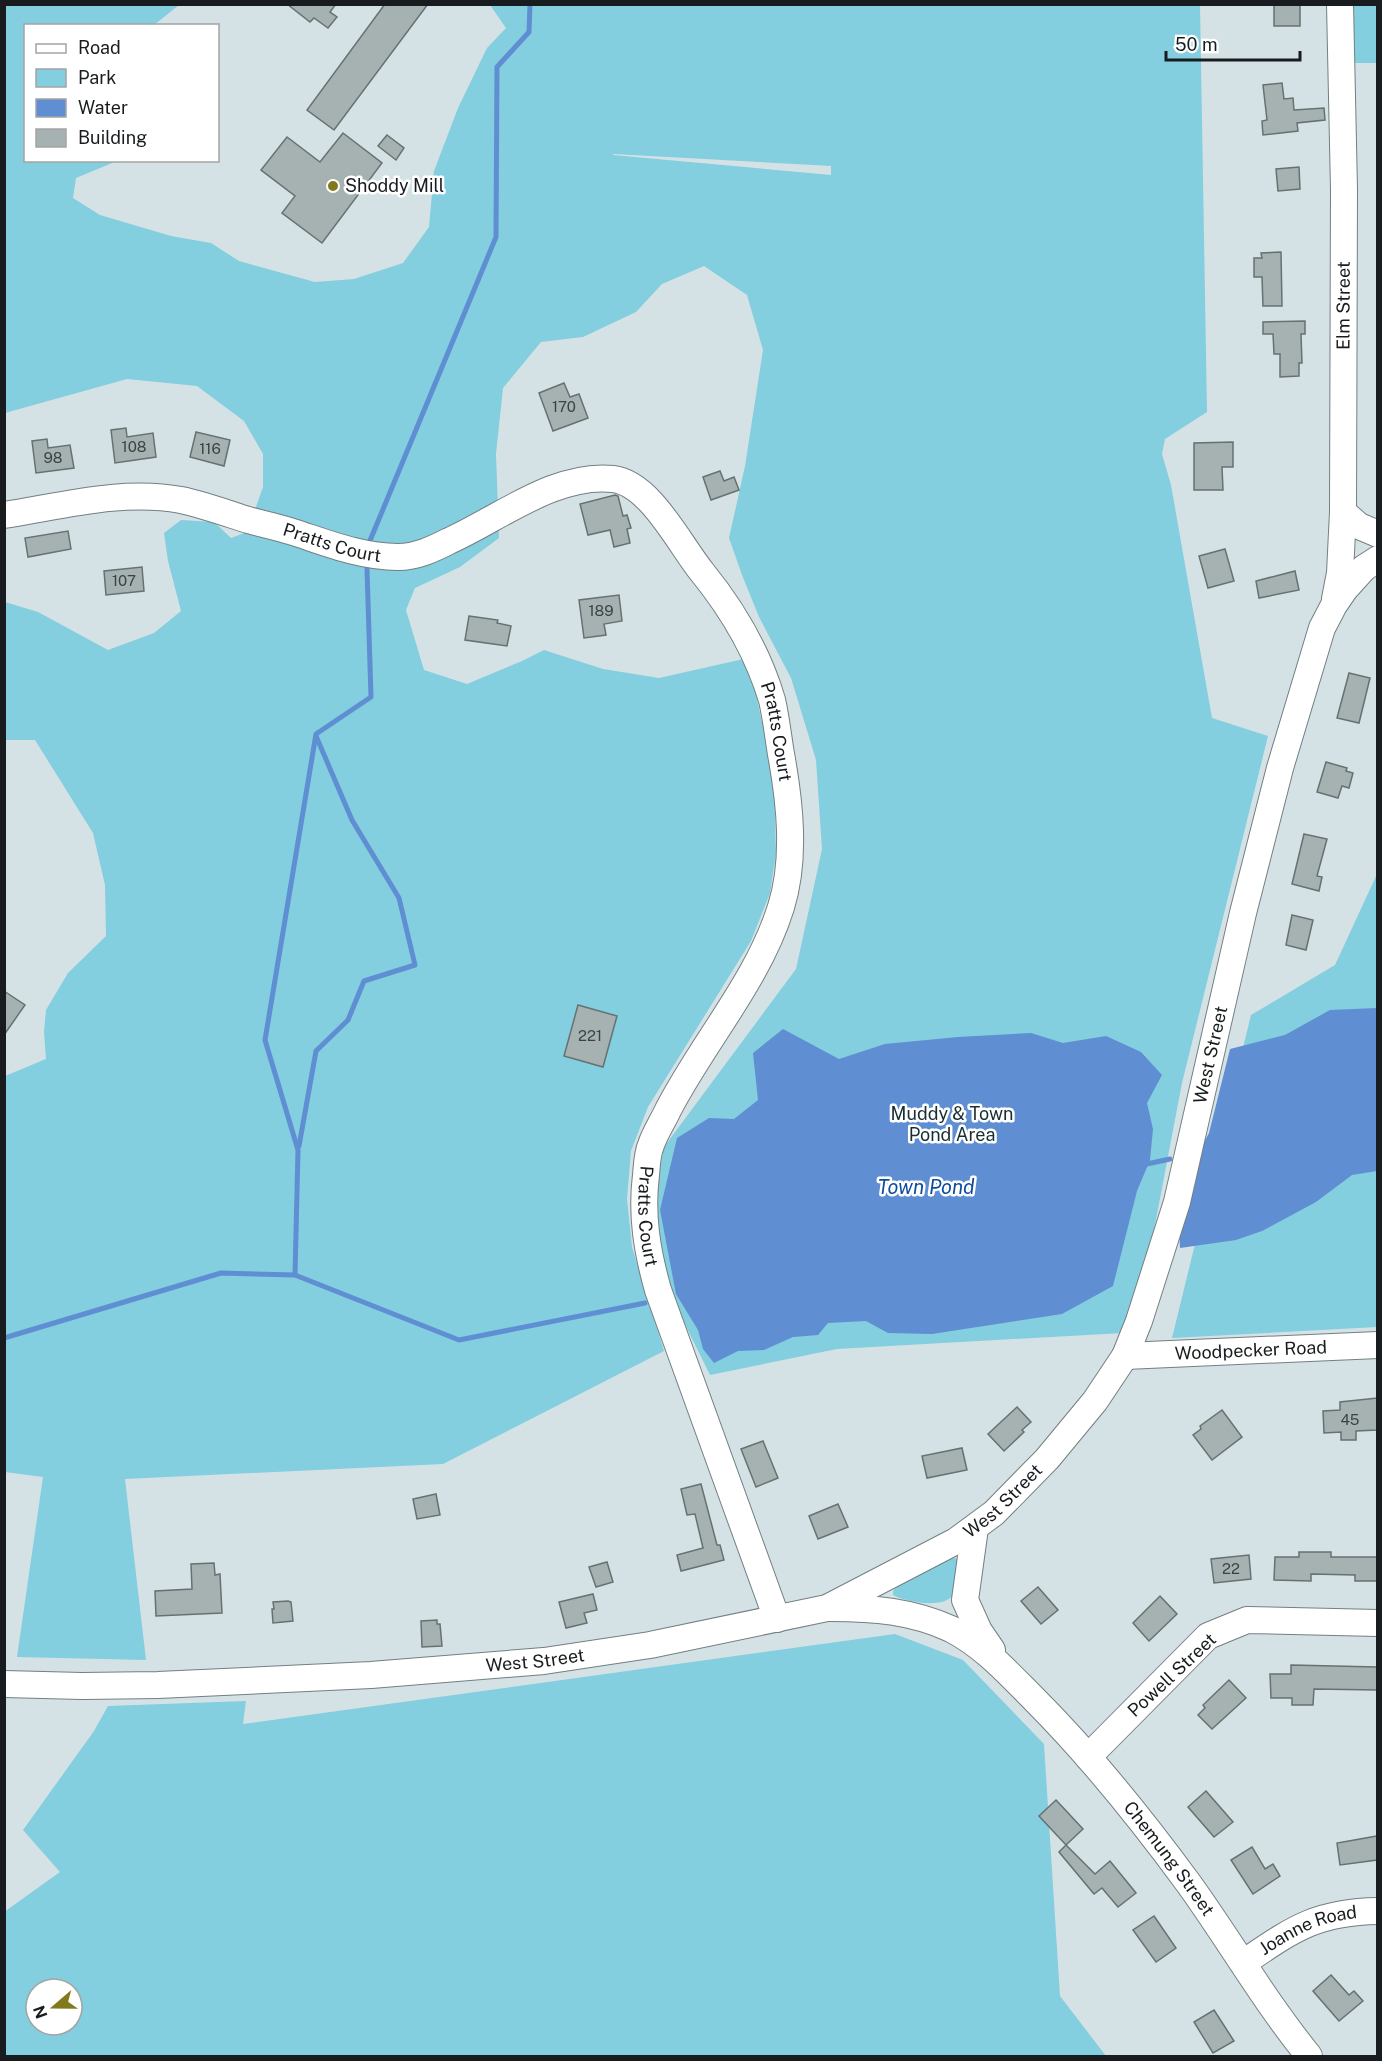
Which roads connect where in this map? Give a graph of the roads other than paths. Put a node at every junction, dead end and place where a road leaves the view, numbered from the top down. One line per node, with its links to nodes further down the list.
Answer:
1 (1340, 4): 2 (street, Elm Street)
2 (1343, 512): 4 (street); 6 (street, Elm Street)
3 (4, 515): 11 (street, Pratts Court)
4 (1377, 534)
5 (1377, 559): 6 (street, West Street)
6 (1334, 605): 8 (street, West Street)
7 (1377, 1345): 8 (street, Woodpecker Road)
8 (1125, 1356): 9 (street, West Street)
9 (975, 1528): 10 (street, West Street); 13 (street, Chemung Street)
10 (827, 1608): 11 (street, West Street); 13 (street, Chemung Street)
11 (777, 1619): 14 (street, West Street)
12 (1377, 1623): 15 (street, Powell Street)
13 (1010, 1675): 15 (street, Chemung Street)
14 (4, 1684)
15 (1088, 1757): 17 (street, Chemung Street)
16 (1377, 1911): 17 (street, Joanne Road)
17 (1243, 1963): 18 (street, Chemung Street)
18 (1309, 2056)

